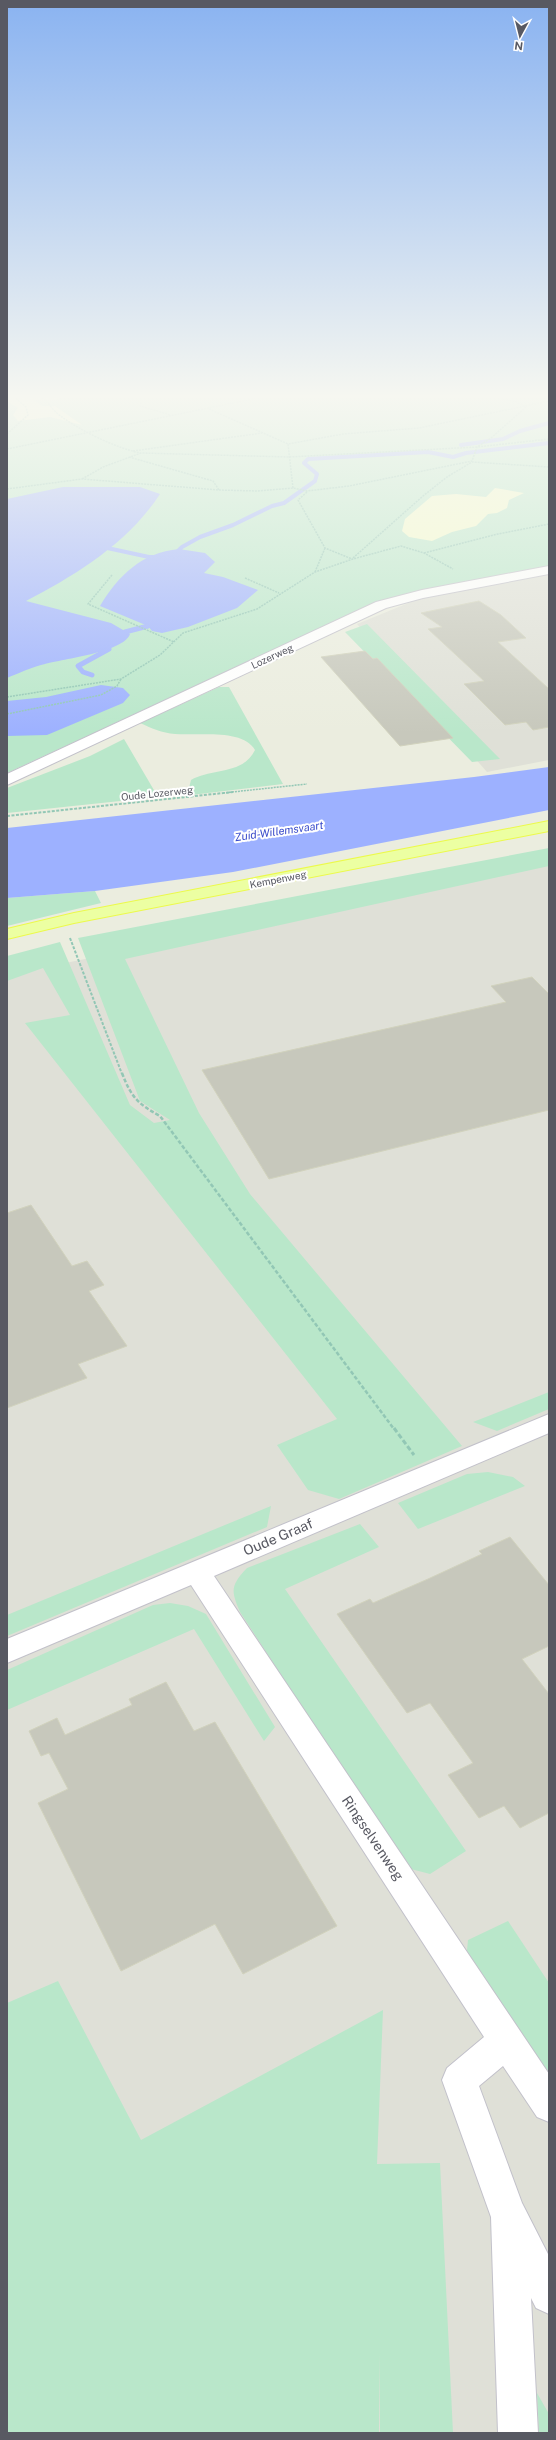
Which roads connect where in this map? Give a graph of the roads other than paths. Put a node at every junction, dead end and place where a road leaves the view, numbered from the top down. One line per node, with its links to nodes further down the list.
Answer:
1 (549, 570): 2 (street, Lozerweg)
2 (7, 780)
3 (549, 826): 4 (main road, Kempenweg)
4 (7, 934)
5 (549, 1423): 6 (street, Oude Graaf)
6 (196, 1571): 7 (street, Oude Graaf); 8 (street, Ringselvenweg)
7 (7, 1651)
8 (506, 2041): 9 (street, Ringselvenweg); 10 (street)
9 (549, 2105)
10 (507, 2212): 11 (street); 12 (street)
11 (549, 2295)
12 (518, 2433)

